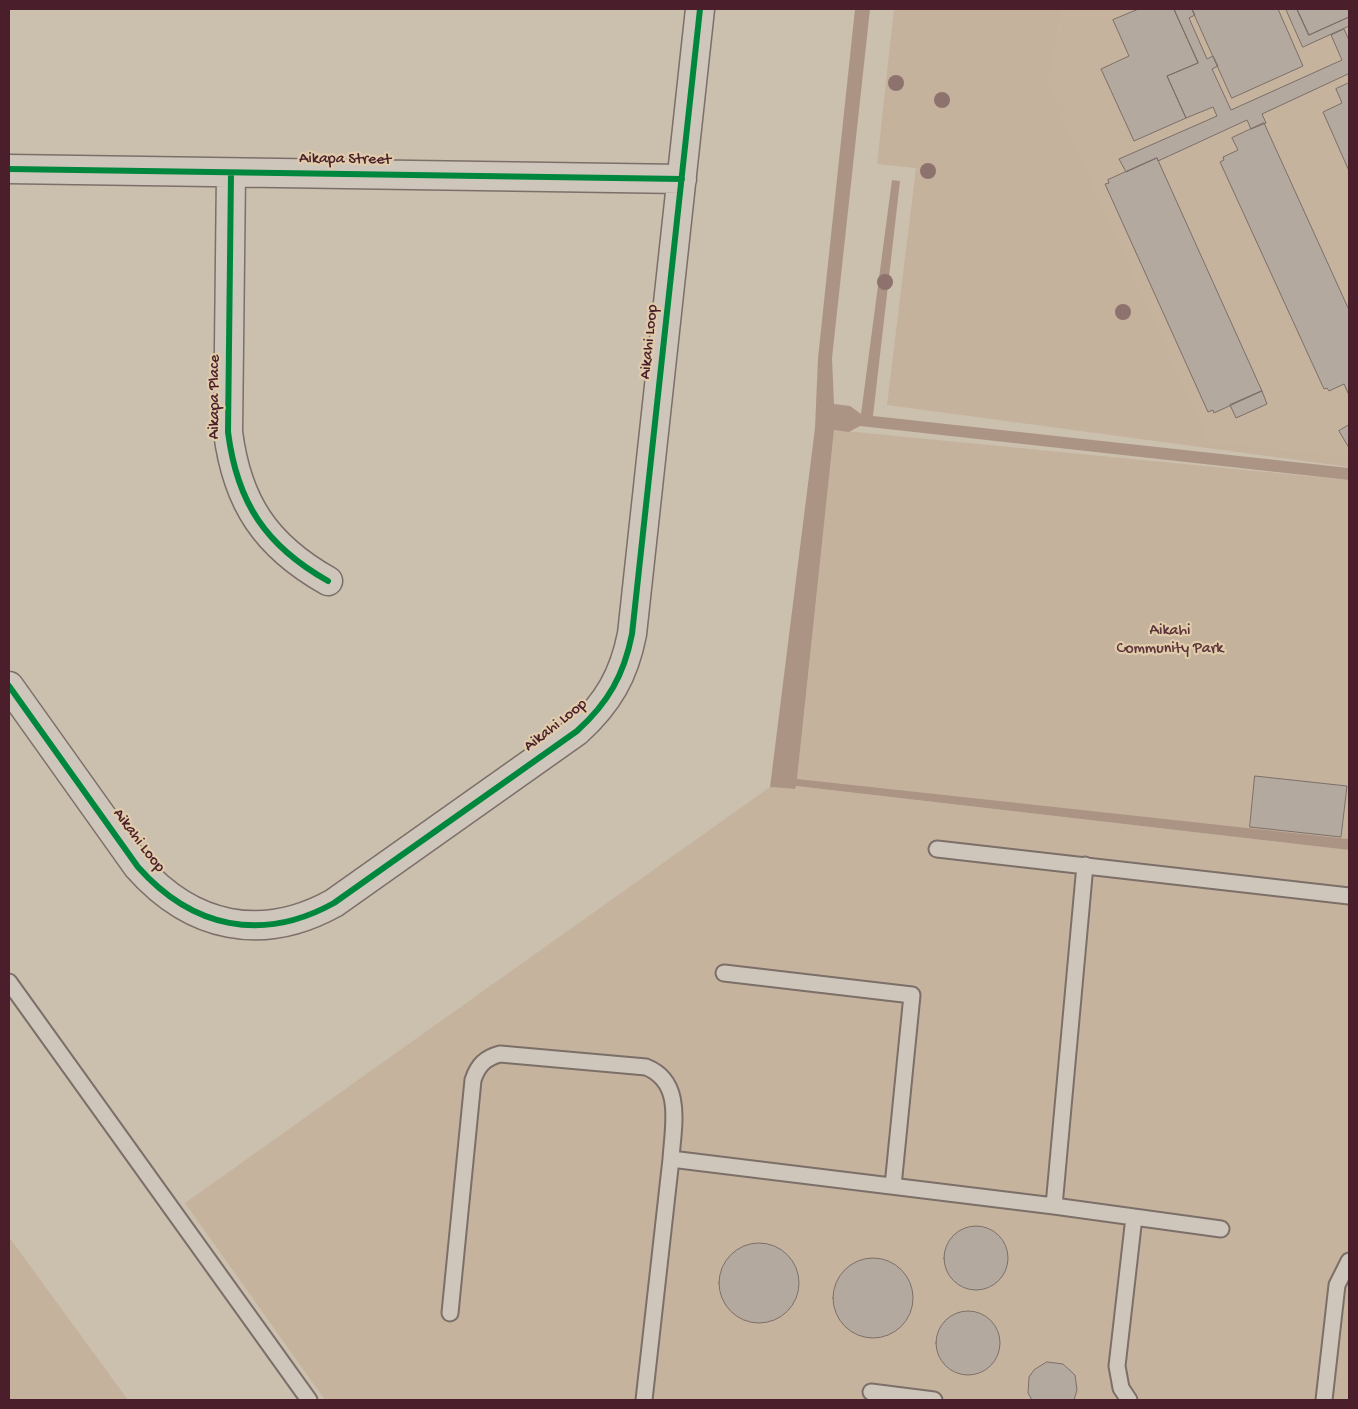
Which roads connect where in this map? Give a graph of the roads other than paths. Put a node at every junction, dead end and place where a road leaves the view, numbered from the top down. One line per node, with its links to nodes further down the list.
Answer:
1 (700, 9): 4 (street, Aikahi Loop)
2 (9, 169): 3 (street, Aikapa Street)
3 (232, 173): 4 (street, Aikapa Street); 5 (street, Aikapa Place)
4 (682, 178): 6 (street, Aikahi Loop)
5 (328, 581)
6 (9, 686)
7 (937, 849): 8 (lane)
8 (1085, 865): 9 (lane); 14 (lane)
9 (1349, 896)
10 (724, 973): 13 (lane)
11 (9, 982): 20 (lane)
12 (671, 1159): 13 (lane); 18 (lane); 21 (lane)
13 (893, 1186): 14 (lane)
14 (1054, 1206): 15 (lane)
15 (1134, 1217): 16 (lane); 23 (lane)
16 (1221, 1229)
17 (1349, 1261): 24 (lane)
18 (450, 1313)
19 (871, 1392): 22 (lane)
20 (309, 1400)
21 (644, 1400)
22 (934, 1400)
23 (1129, 1400)
24 (1324, 1400)

